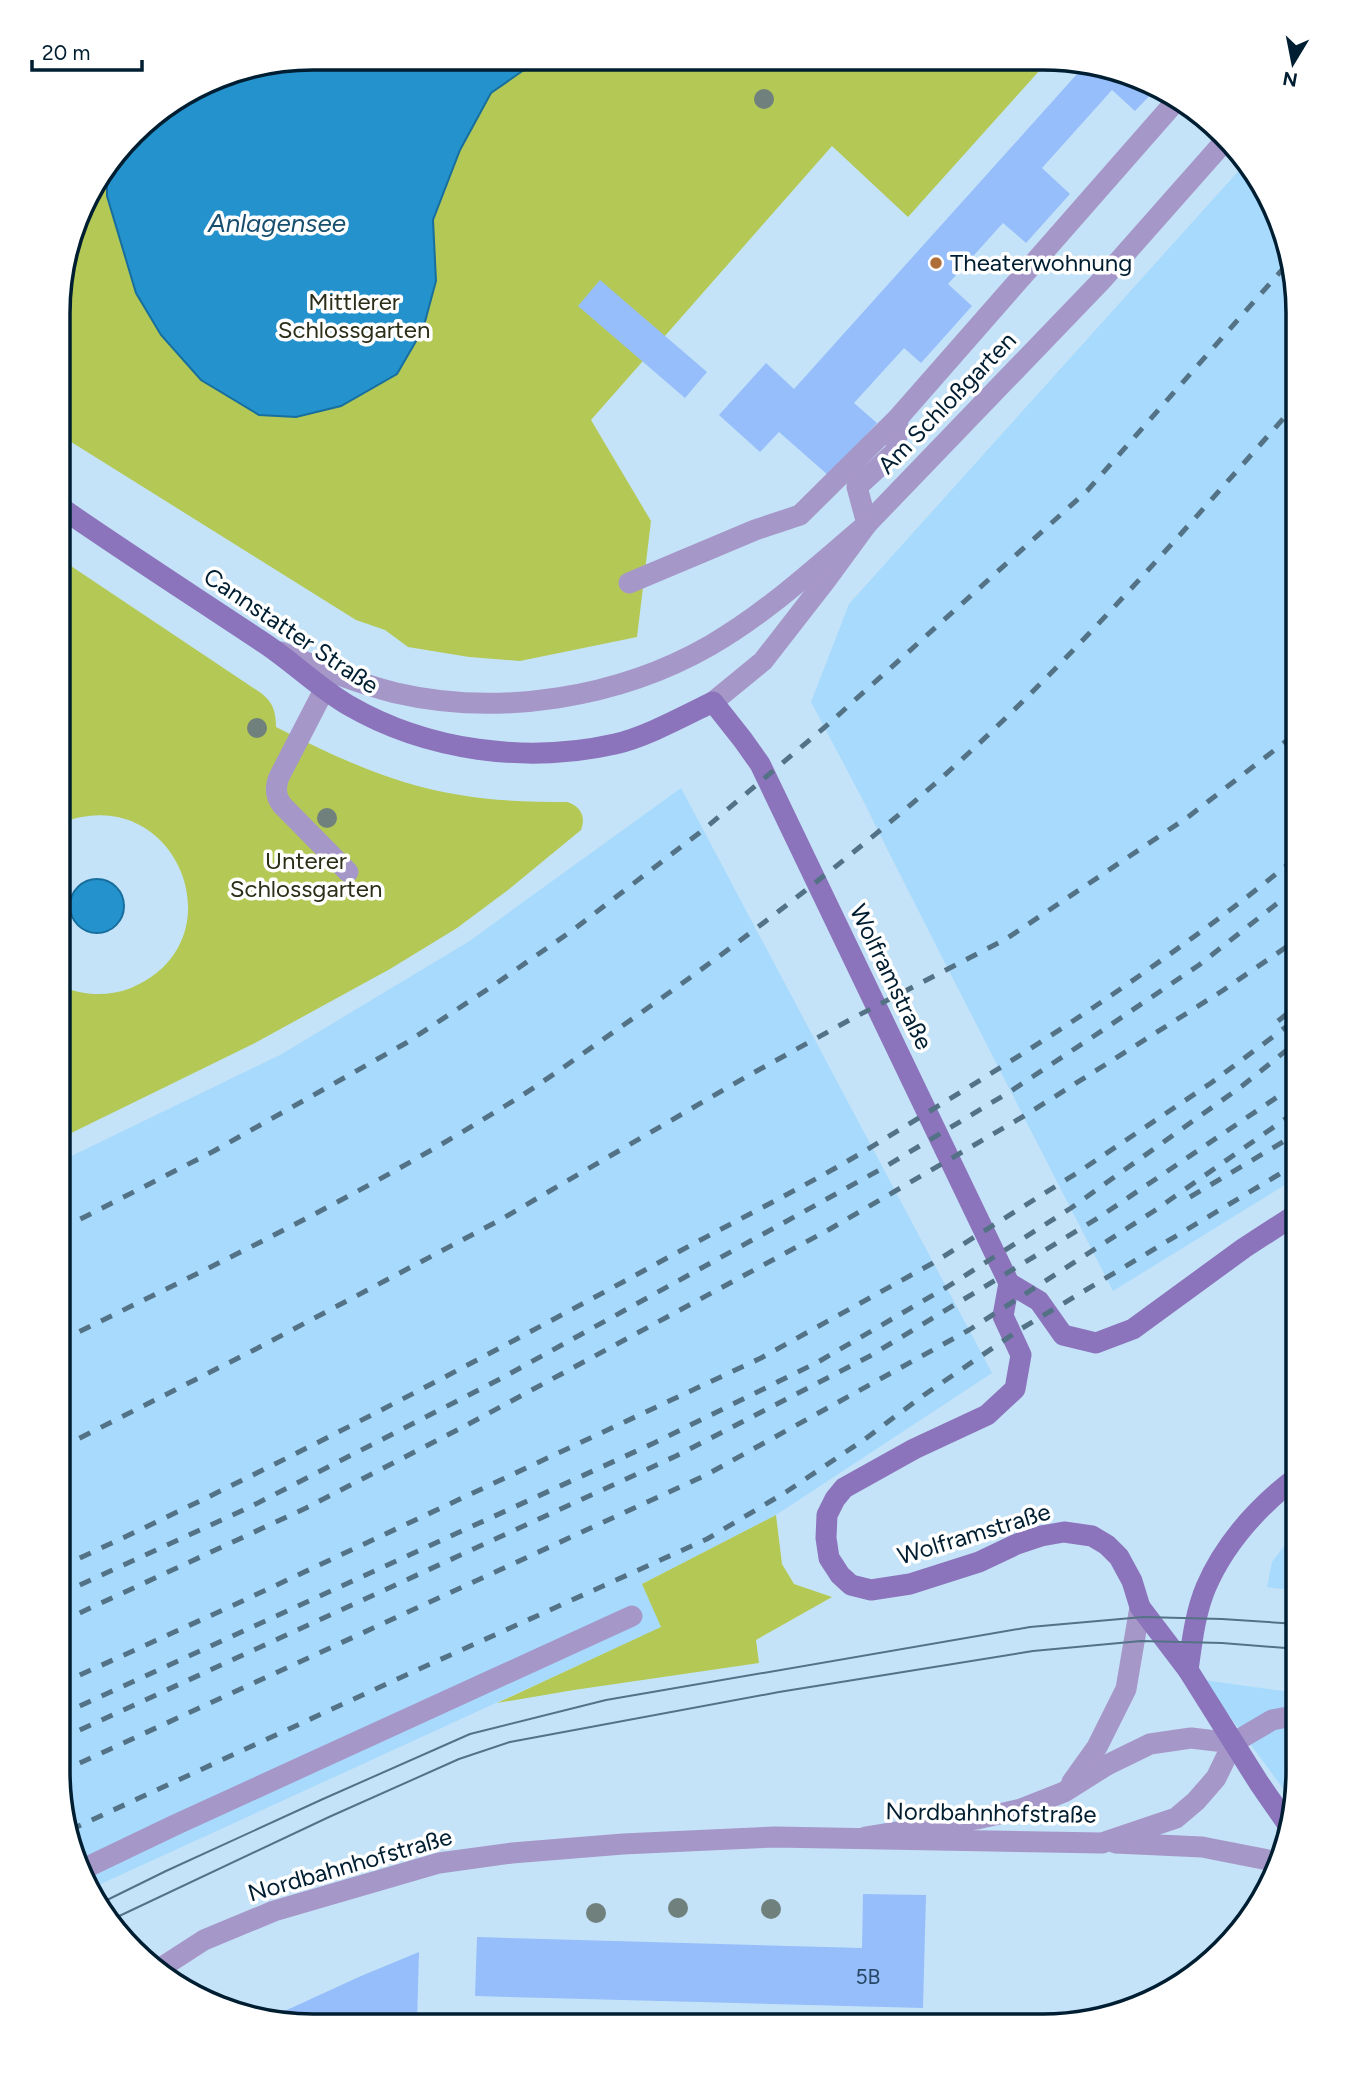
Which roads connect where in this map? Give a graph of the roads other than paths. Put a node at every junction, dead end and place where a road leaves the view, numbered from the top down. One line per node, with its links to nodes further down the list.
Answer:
1 (1171, 107): 3 (street)
2 (1220, 147): 5 (street, Am Schloßgarten)
3 (898, 418): 5 (street); 6 (street)
4 (70, 514): 7 (main road, Cannstatter Straße)
5 (867, 524): 7 (street); 9 (street, Am Schloßgarten)
6 (629, 583)
7 (271, 648): 8 (main road, Cannstatter Straße)
8 (324, 690): 9 (main road, Cannstatter Straße); 10 (street)
9 (713, 702): 12 (main road, Wolframstraße)
10 (348, 872)
11 (1285, 1221): 12 (main road)
12 (1009, 1283): 14 (main road, Wolframstraße)
13 (1285, 1485): 16 (main road)
14 (1140, 1607): 16 (main road, Wolframstraße); 19 (street)
15 (632, 1616): 24 (street)
16 (1188, 1671): 18 (main road, Wolframstraße)
17 (1285, 1717): 18 (street)
18 (1233, 1742): 19 (street, Nordbahnhofstraße); 20 (main road, Wolframstraße); 22 (street, Nordbahnhofstraße)
19 (1064, 1792): 21 (street, Nordbahnhofstraße)
20 (1281, 1815)
21 (865, 1838): 22 (street, Nordbahnhofstraße); 25 (street, Nordbahnhofstraße)
22 (1102, 1843): 23 (street)
23 (1268, 1860)
24 (90, 1866)
25 (166, 1965)

